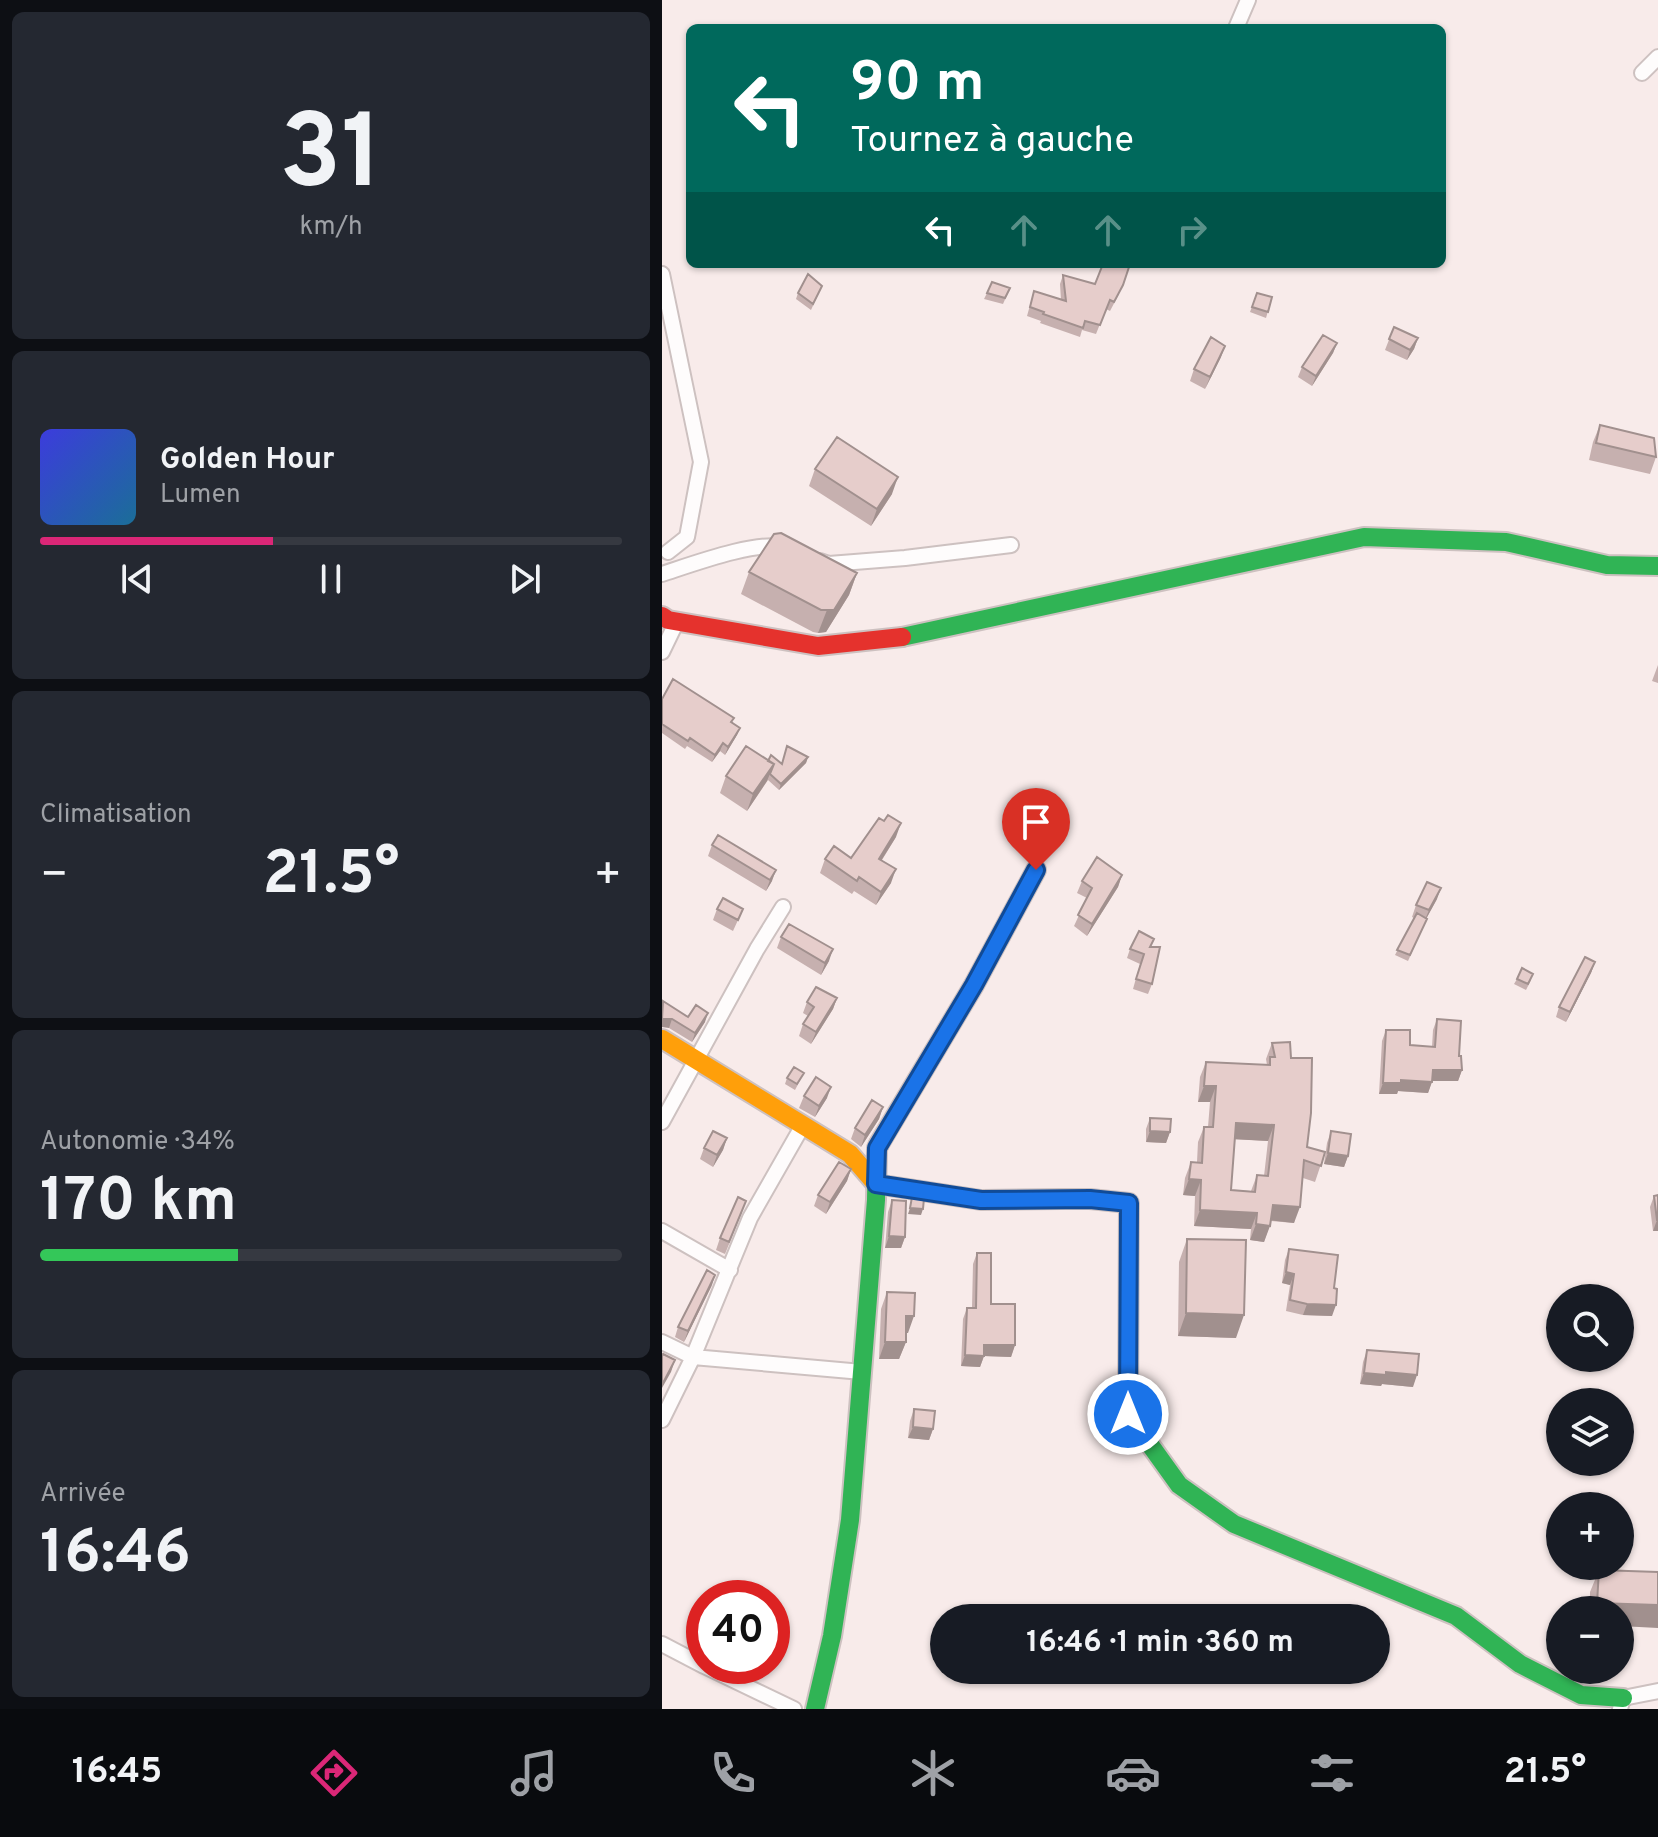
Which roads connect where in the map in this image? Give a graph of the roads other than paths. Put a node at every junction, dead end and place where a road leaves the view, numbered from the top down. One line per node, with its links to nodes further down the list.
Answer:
1 (1248, 0): 2 (street)
2 (1238, 24)
3 (1658, 57): 4 (street)
4 (1642, 73)
5 (662, 274): 7 (street)
6 (1011, 545): 9 (street)
7 (668, 552)
8 (1658, 566): 10 (street)
9 (662, 574)
10 (669, 619): 11 (street)
11 (662, 652)
12 (1036, 870): 18 (street)
13 (783, 907): 15 (street)
14 (662, 1039): 15 (street)
15 (697, 1061): 16 (street); 17 (street)
16 (662, 1122)
17 (803, 1125): 18 (street); 20 (street)
18 (876, 1184): 23 (street); 29 (street)
19 (662, 1231): 20 (street)
20 (730, 1270): 22 (street)
21 (662, 1342): 22 (street)
22 (693, 1357): 23 (street); 24 (street)
23 (862, 1372): 31 (street)
24 (662, 1420)
25 (662, 1644): 26 (street)
26 (686, 1657)
27 (742, 1684): 30 (street)
28 (1658, 1691): 29 (street)
29 (1622, 1704)
30 (794, 1709)
31 (815, 1709)

